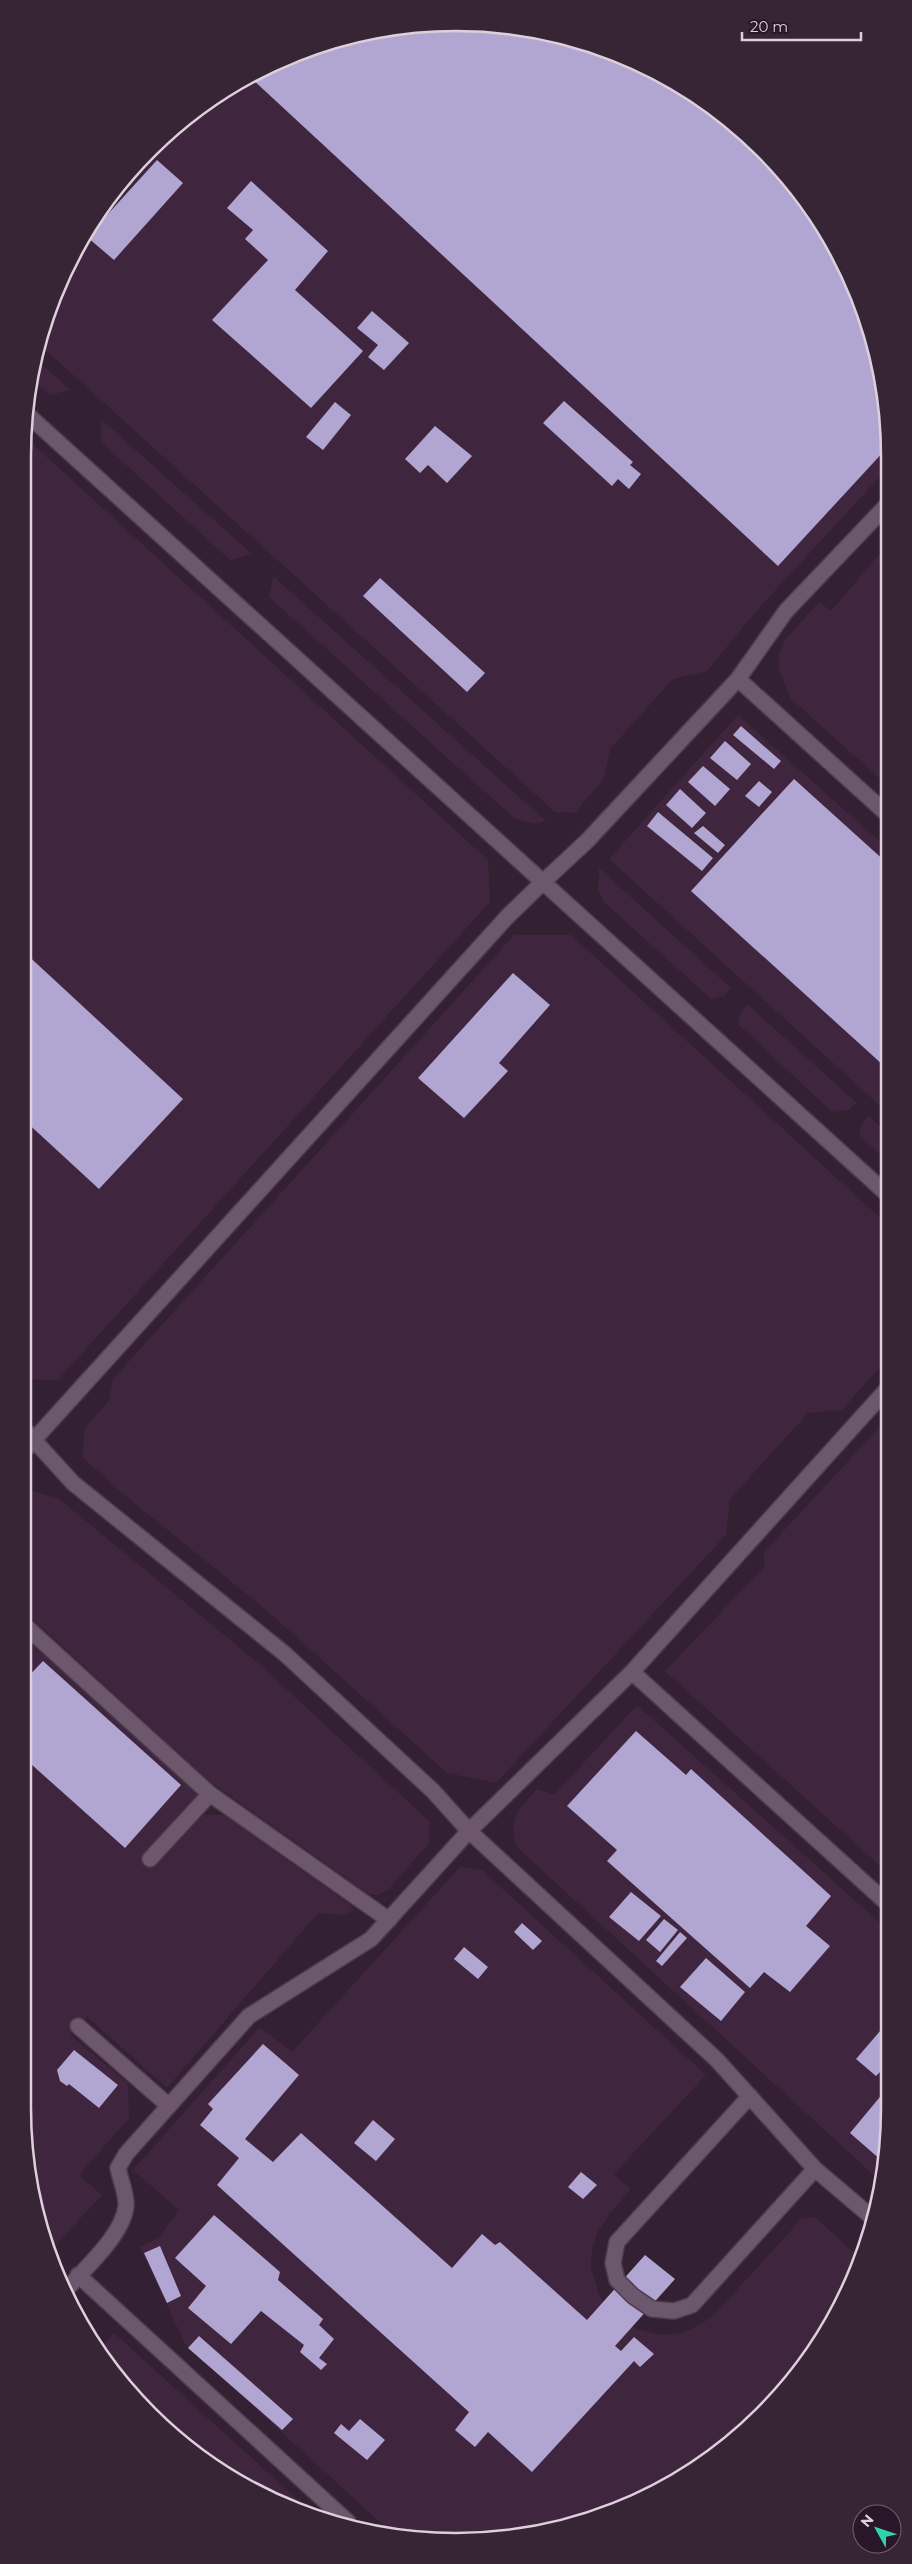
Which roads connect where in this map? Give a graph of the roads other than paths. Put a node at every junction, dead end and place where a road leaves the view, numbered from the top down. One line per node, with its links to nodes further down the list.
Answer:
1 (33, 419): 5 (street)
2 (881, 511): 3 (street)
3 (738, 679): 4 (street); 5 (street)
4 (881, 809)
5 (544, 881): 6 (street); 9 (street)
6 (881, 1188)
7 (881, 1396): 12 (street)
8 (31, 1437): 9 (street)
9 (34, 1440): 10 (street); 14 (street)
10 (31, 1443)
11 (31, 1630): 13 (street)
12 (632, 1672): 14 (street); 16 (street)
13 (210, 1794): 15 (street); 17 (street)
14 (469, 1831): 17 (street); 19 (street)
15 (150, 1859)
16 (881, 1898)
17 (389, 1920): 20 (street)
18 (78, 2026): 20 (street)
19 (750, 2096): 21 (street); 21 (street)
20 (169, 2106): 23 (street)
21 (815, 2169): 22 (street)
22 (867, 2213)
23 (78, 2275): 24 (street); 25 (street)
24 (70, 2285)
25 (342, 2517)

